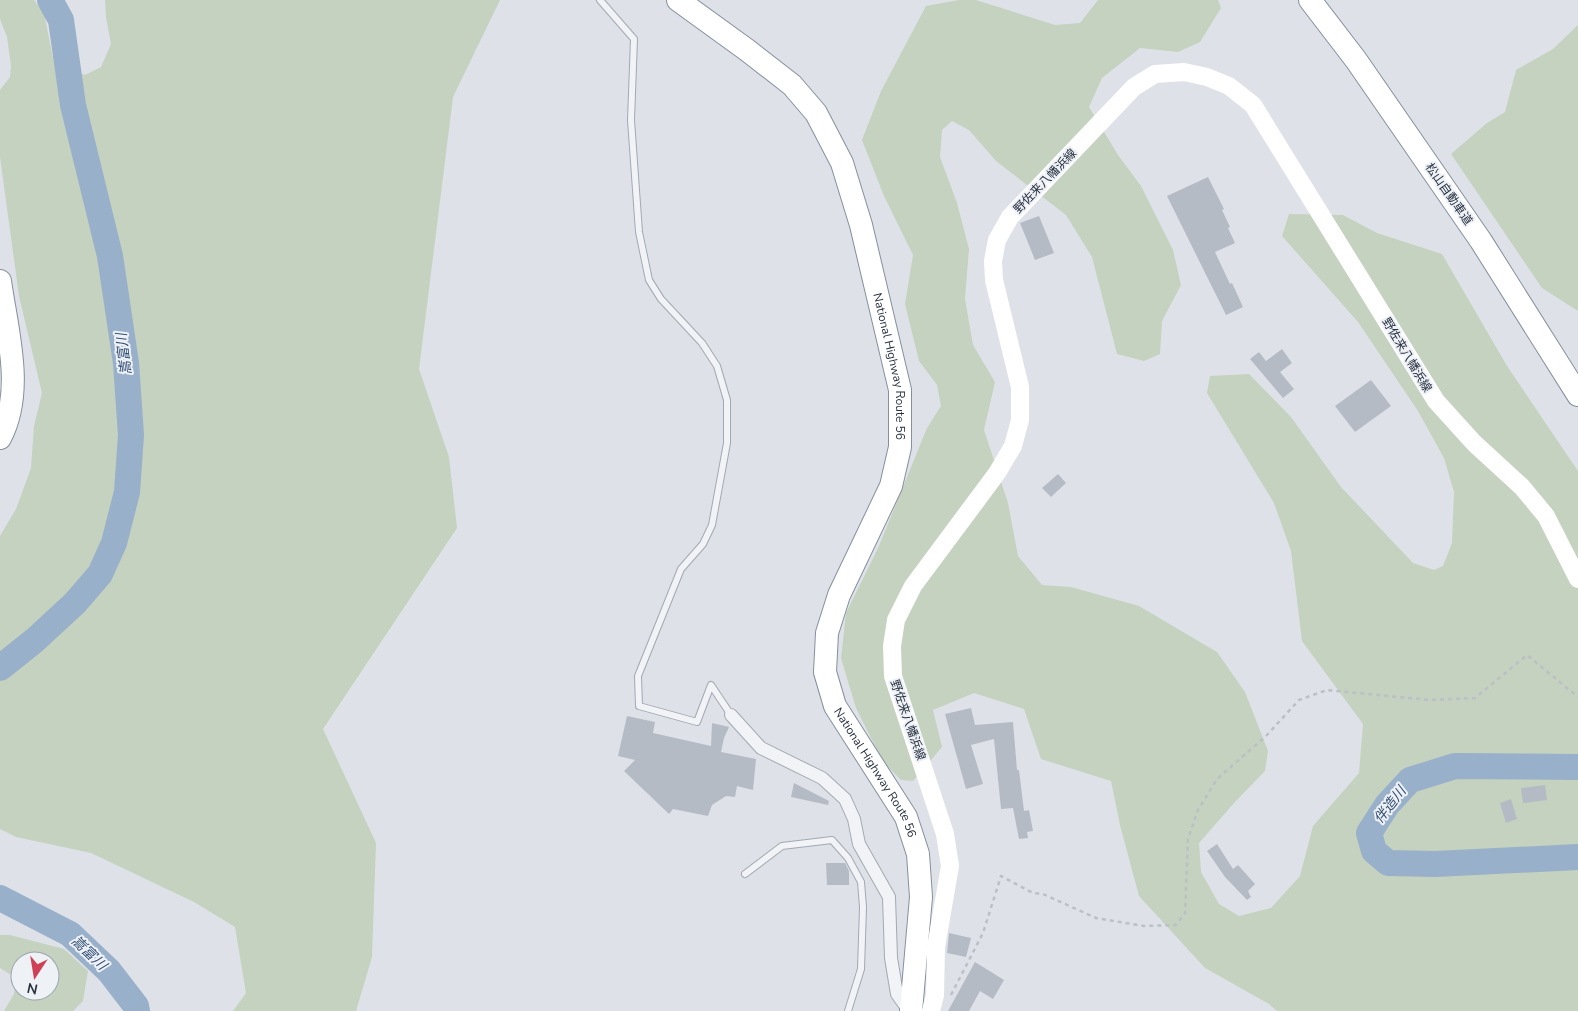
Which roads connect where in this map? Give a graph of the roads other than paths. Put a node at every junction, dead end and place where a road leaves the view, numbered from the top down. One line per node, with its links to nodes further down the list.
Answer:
1 (600, 0): 8 (lane)
2 (678, 0): 12 (highway, National Highway Route 56)
3 (1310, 0): 5 (highway, 松山自動車道)
4 (0, 282): 6 (highway)
5 (1578, 395)
6 (0, 438)
7 (1578, 579): 10 (main road, 野佐来八幡浜線)
8 (731, 715): 12 (street)
9 (744, 874): 11 (lane)
10 (939, 1007)
11 (848, 1011)
12 (910, 1011)

